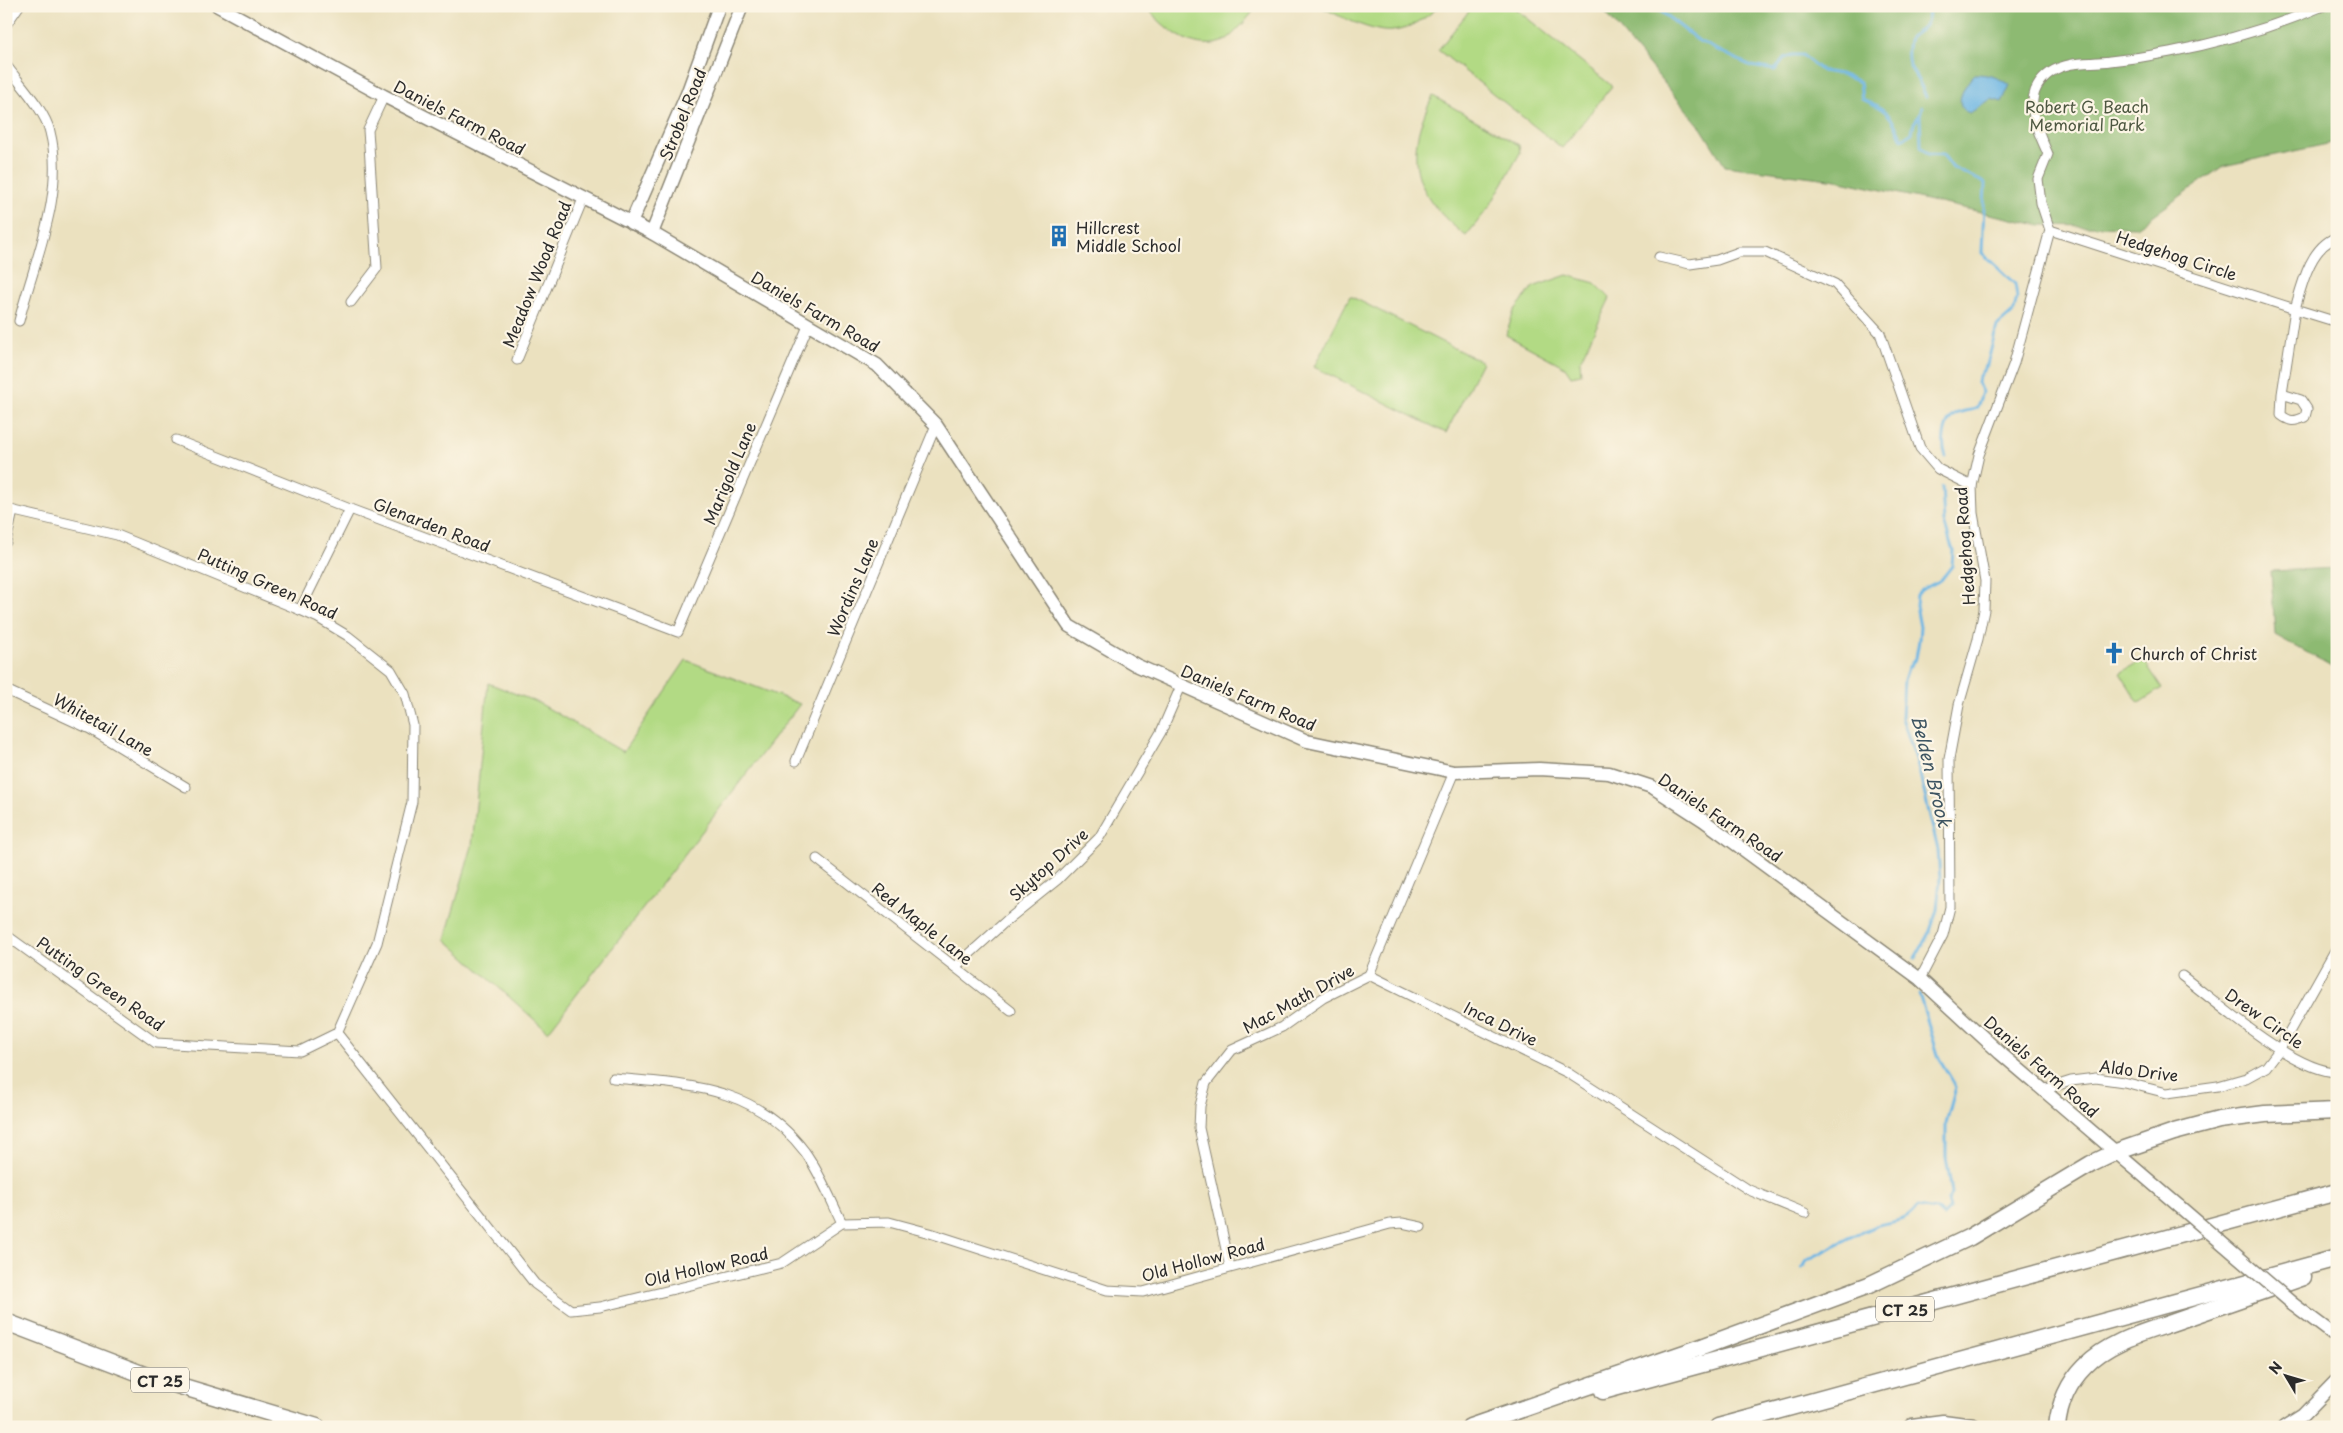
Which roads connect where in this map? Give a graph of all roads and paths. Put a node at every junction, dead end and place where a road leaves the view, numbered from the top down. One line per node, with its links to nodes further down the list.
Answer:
1 (18, 6): 6 (street)
2 (218, 6): 8 (main road, Daniels Farm Road)
3 (719, 6): 10 (main road, Strobel Road)
4 (742, 6): 12 (main road, Strobel Road)
5 (2324, 6): 11 (street)
6 (6, 24)
7 (6, 65): 17 (street)
8 (384, 96): 9 (main road, Daniels Farm Road); 15 (street)
9 (583, 199): 10 (main road, Daniels Farm Road); 20 (street, Meadow Wood Road)
10 (631, 223): 12 (main road, Daniels Farm Road)
11 (2050, 230): 16 (street, Hedgehog Circle); 24 (street, Hedgehog Road)
12 (652, 233): 19 (main road, Daniels Farm Road)
13 (2337, 237): 16 (street)
14 (1659, 257): 24 (street)
15 (351, 302)
16 (2295, 309): 18 (street, Hedgehog Circle); 21 (street)
17 (19, 321)
18 (2337, 322)
19 (808, 326): 22 (main road, Daniels Farm Road); 29 (street, Marigold Lane)
20 (517, 360)
21 (2282, 394)
22 (936, 425): 30 (main road, Daniels Farm Road); 32 (street, Wordins Lane)
23 (176, 440): 25 (street, Glenarden Road)
24 (1972, 486): 41 (street, Hedgehog Road)
25 (350, 509): 28 (street); 29 (street, Glenarden Road)
26 (10, 510): 27 (street); 28 (street, Putting Green Road)
27 (6, 542)
28 (300, 610): 43 (street, Putting Green Road)
29 (678, 632)
30 (1181, 686): 33 (main road, Daniels Farm Road); 38 (street, Skytop Drive)
31 (6, 690): 34 (street, Whitetail Lane)
32 (796, 761)
33 (1454, 772): 39 (street); 41 (main road, Daniels Farm Road)
34 (186, 788)
35 (817, 859): 38 (street, Red Maple Lane)
36 (6, 935): 43 (street, Putting Green Road)
37 (2337, 947): 44 (street, Aldo Drive)
38 (955, 967): 42 (street, Red Maple Lane)
39 (1369, 975): 51 (street, Inca Drive); 56 (street, Mac Math Drive)
40 (2182, 976): 44 (street, Drew Circle)
41 (1920, 979): 47 (main road, Daniels Farm Road)
42 (1011, 1011)
43 (337, 1033): 52 (street, Old Hollow Road)
44 (2279, 1050): 45 (street, Drew Circle); 47 (street, Aldo Drive)
45 (2337, 1072)
46 (613, 1078): 52 (street)
47 (2043, 1090): 49 (main road, Daniels Farm Road)
48 (2337, 1111): 49 (highway)
49 (2116, 1152): 58 (main road, Daniels Farm Road, bridge); 61 (highway)
50 (2337, 1192): 61 (highway, CT 25)
51 (1805, 1213)
52 (842, 1223): 56 (street, Old Hollow Road)
53 (1421, 1227): 56 (street, Old Hollow Road)
54 (2337, 1258): 62 (highway)
55 (2337, 1266): 65 (highway)
56 (1230, 1267)
57 (6, 1322): 60 (highway, CT 25)
58 (2337, 1337)
59 (2337, 1380): 66 (main road)
60 (317, 1427)
61 (1471, 1427)
62 (1718, 1427)
63 (1912, 1427): 64 (highway)
64 (1973, 1427)
65 (2056, 1427)
66 (2284, 1427)

